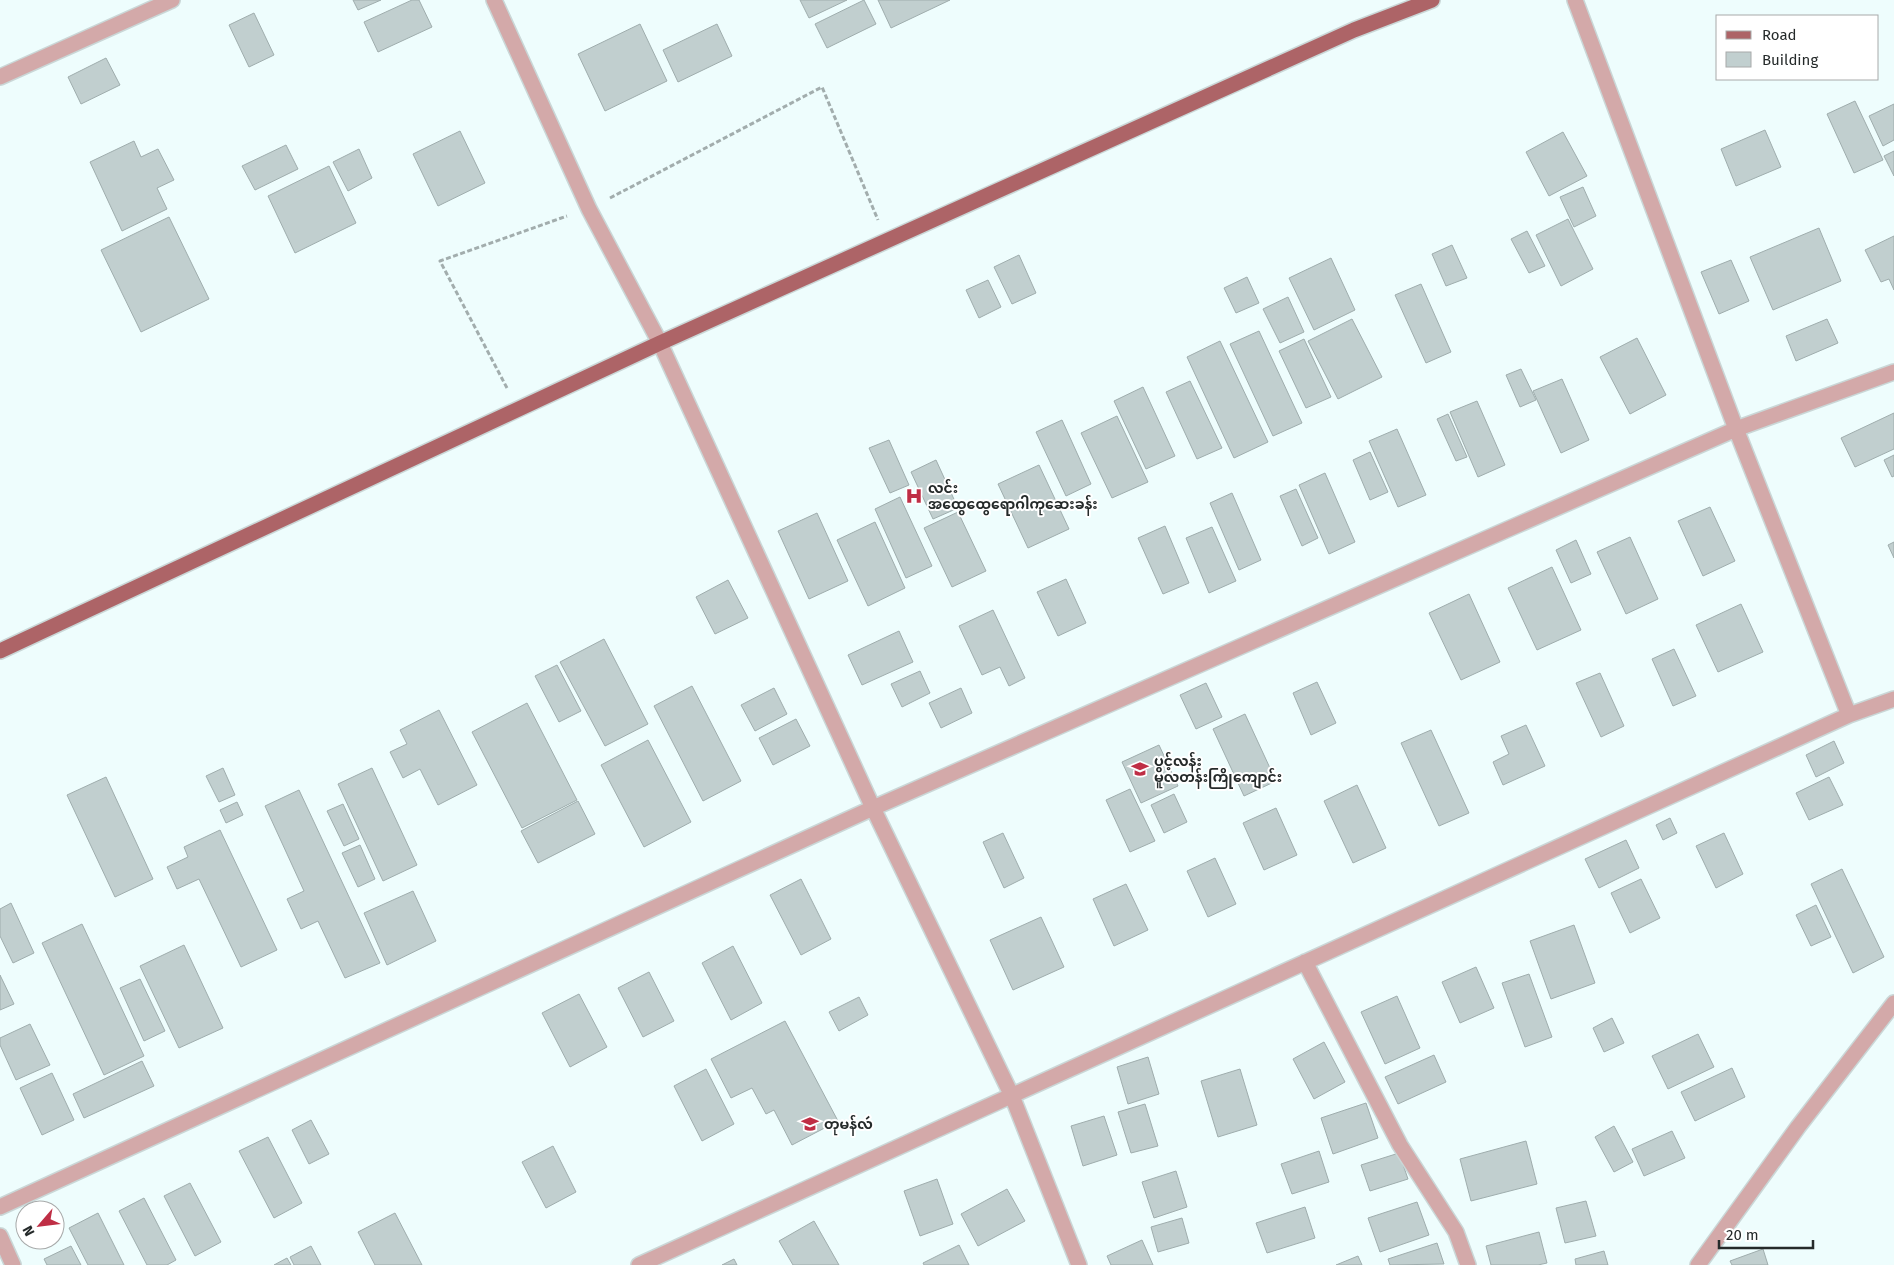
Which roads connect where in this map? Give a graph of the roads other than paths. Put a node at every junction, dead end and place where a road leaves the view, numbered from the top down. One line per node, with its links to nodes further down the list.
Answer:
1 (172, 0): 5 (street)
2 (494, 0): 6 (street)
3 (1432, 0): 6 (main road)
4 (1575, 0): 8 (street)
5 (0, 77)
6 (660, 343): 9 (main road); 12 (street)
7 (1894, 372): 8 (street)
8 (1736, 429): 11 (street); 12 (street)
9 (0, 651)
10 (1894, 699): 11 (street)
11 (1849, 715): 13 (street)
12 (873, 808): 15 (street); 16 (street)
13 (1305, 962): 15 (street); 21 (street)
14 (1894, 1004): 22 (street)
15 (1012, 1096): 19 (street); 20 (street)
16 (0, 1207)
17 (0, 1236): 18 (street)
18 (13, 1265)
19 (639, 1265)
20 (1079, 1265)
21 (1468, 1265)
22 (1698, 1265)

